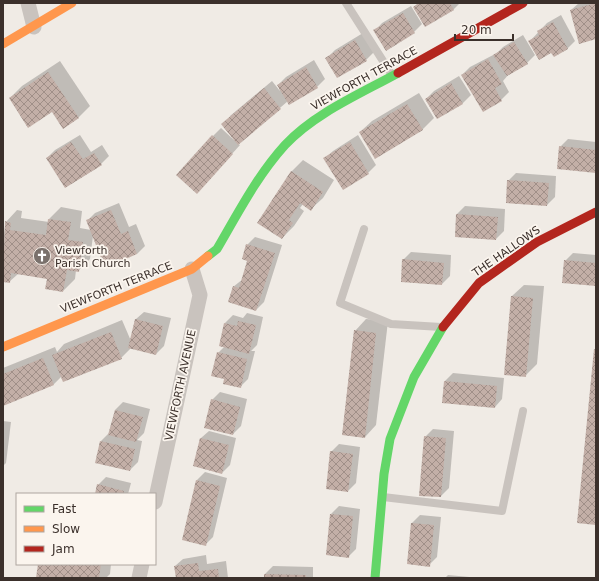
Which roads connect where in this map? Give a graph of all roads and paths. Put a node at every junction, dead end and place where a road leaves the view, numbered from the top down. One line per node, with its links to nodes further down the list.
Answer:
1 (28, 3): 5 (street)
2 (72, 3): 5 (street)
3 (346, 3): 7 (lane)
4 (523, 3): 7 (street, VIEWFORTH TERRACE)
5 (34, 27): 6 (street)
6 (3, 44)
7 (393, 76): 10 (street, VIEWFORTH TERRACE)
8 (596, 212): 11 (street, THE HALLOWS)
9 (364, 229): 11 (lane)
10 (192, 269): 12 (street, VIEWFORTH TERRACE); 14 (street, VIEWFORTH AVENUE)
11 (443, 327): 15 (street, THE HALLOWS)
12 (3, 347)
13 (523, 411): 15 (lane)
14 (156, 497)
15 (382, 497): 18 (street, THE HALLOWS)
16 (142, 565): 17 (street)
17 (138, 578)
18 (375, 578)

